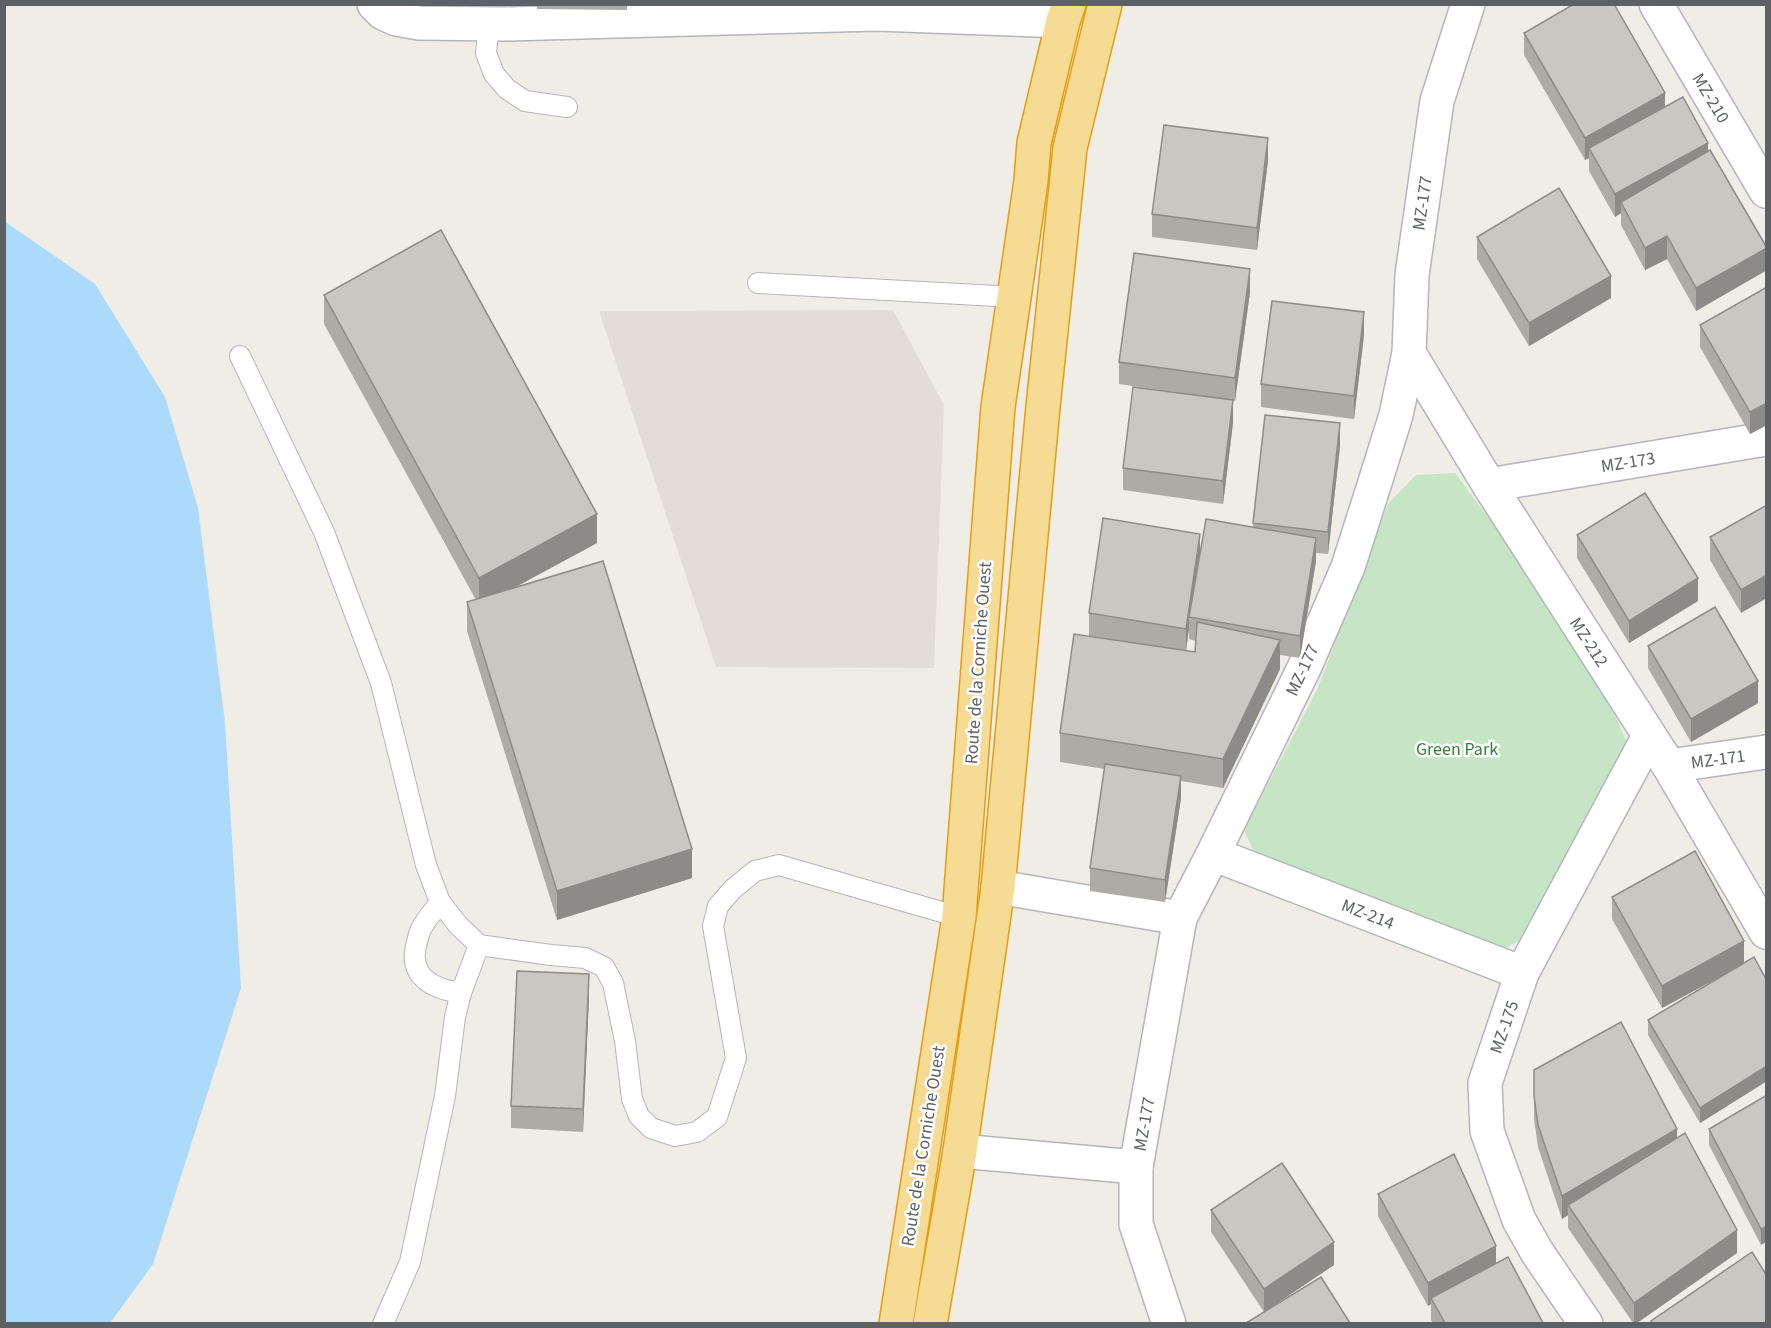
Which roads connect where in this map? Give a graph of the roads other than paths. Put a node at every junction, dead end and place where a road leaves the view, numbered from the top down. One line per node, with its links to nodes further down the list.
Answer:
1 (374, 4): 7 (street)
2 (1105, 4): 20 (highway, Route de la Corniche Ouest)
3 (1468, 4): 12 (street, MZ-177)
4 (1656, 4): 9 (street, MZ-210)
5 (875, 10): 6 (street); 7 (street)
6 (1066, 13): 11 (highway, Route de la Corniche Ouest)
7 (500, 17): 8 (lane)
8 (567, 107)
9 (1767, 191)
10 (758, 283): 11 (lane)
11 (1015, 297): 22 (highway, Route de la Corniche Ouest)
12 (1409, 353): 15 (street, MZ-212); 19 (street, MZ-177)
13 (240, 356): 21 (lane)
14 (1767, 439): 15 (street, MZ-173)
15 (1489, 485): 16 (street, MZ-212)
16 (1649, 736): 18 (street, MZ-212); 26 (street, MZ-175)
17 (1767, 752): 18 (street, MZ-171)
18 (1669, 766): 24 (street, MZ-212)
19 (1213, 854): 23 (street, MZ-177); 26 (street, MZ-214)
20 (998, 887): 23 (street); 28 (highway, Route de la Corniche Ouest)
21 (440, 902): 25 (lane); 27 (lane)
22 (959, 917): 25 (lane); 31 (highway, Route de la Corniche Ouest)
23 (1180, 918): 29 (street, MZ-177)
24 (1767, 932)
25 (479, 945): 27 (lane)
26 (1522, 973): 34 (street, MZ-175)
27 (461, 993): 30 (lane)
28 (960, 1151): 29 (street); 32 (highway, Route de la Corniche Ouest)
29 (1136, 1167): 33 (street, MZ-177)
30 (383, 1323)
31 (896, 1323)
32 (930, 1323)
33 (1169, 1323)
34 (1586, 1323)

